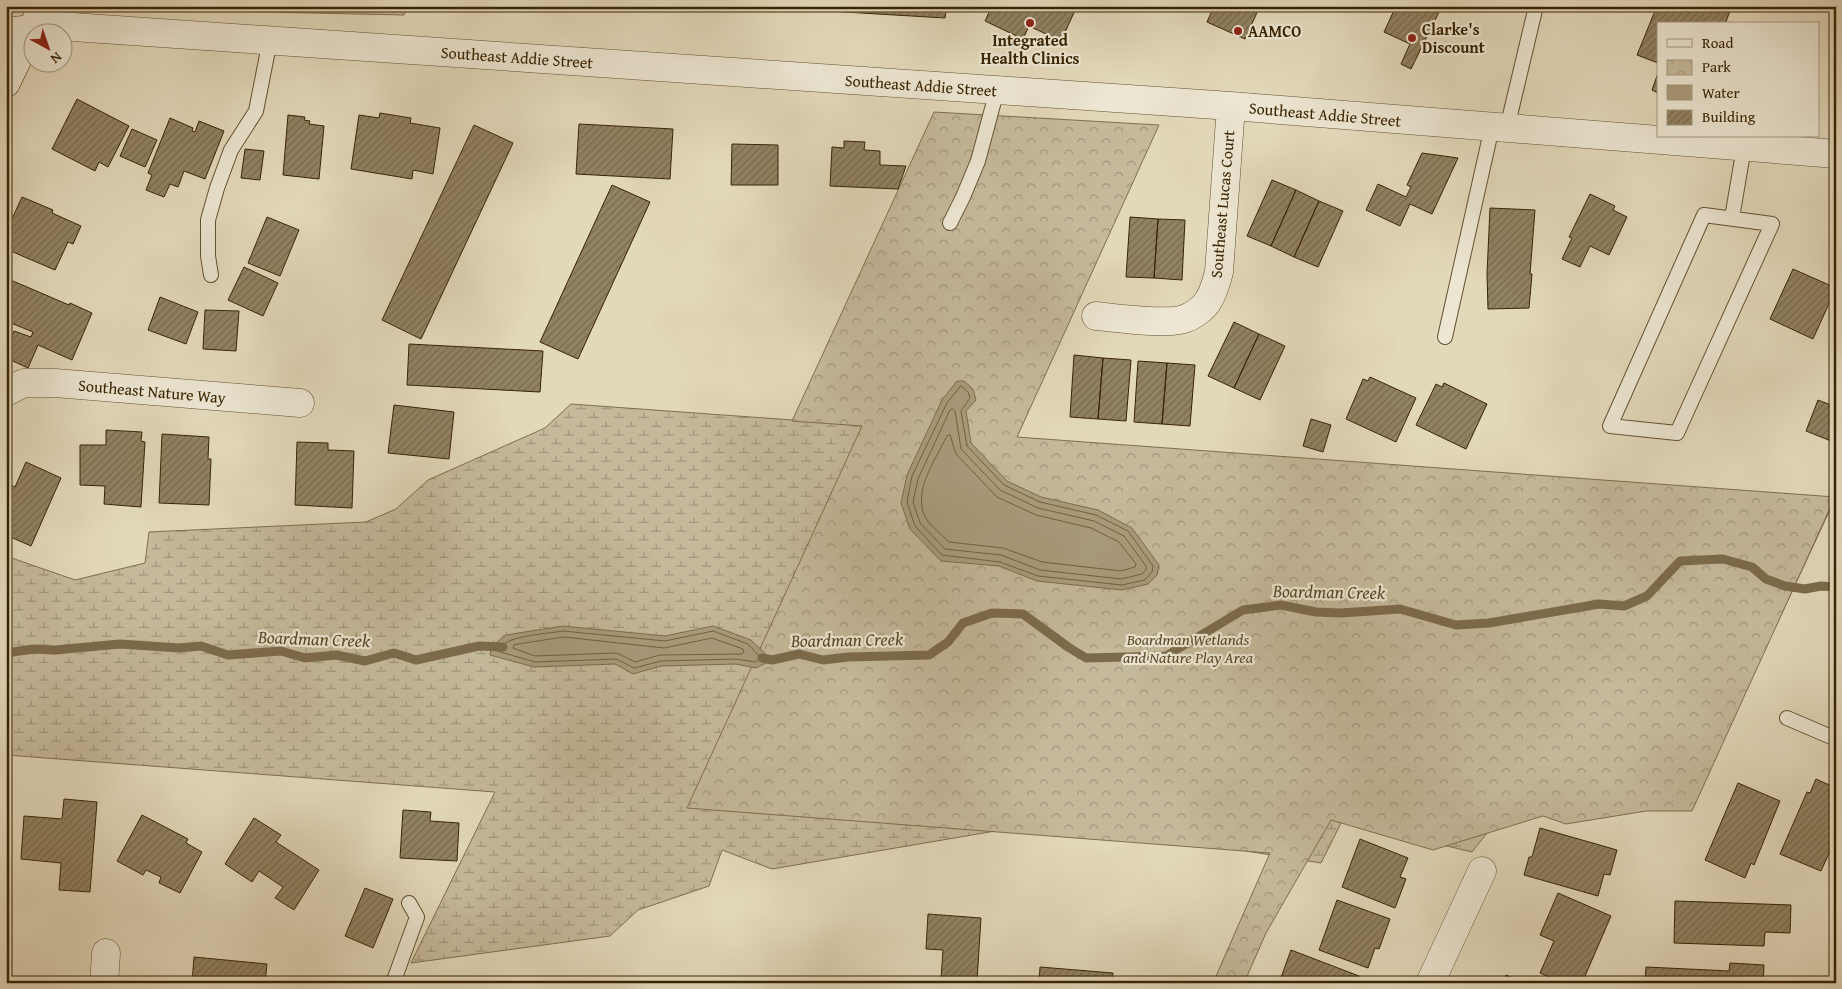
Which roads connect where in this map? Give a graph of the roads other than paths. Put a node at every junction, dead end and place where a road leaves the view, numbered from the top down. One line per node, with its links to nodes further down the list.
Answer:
1 (1536, 6): 8 (lane)
2 (72, 27): 4 (street, Southeast Addie Street)
3 (22, 37): 5 (street)
4 (270, 40): 6 (street, Southeast Addie Street); 13 (lane)
5 (6, 83)
6 (997, 90): 7 (street, Southeast Addie Street); 12 (lane)
7 (1231, 106): 8 (street, Southeast Addie Street); 14 (street, Southeast Lucas Court)
8 (1499, 127): 9 (street, Southeast Addie Street); 15 (lane)
9 (1744, 147): 10 (street, Southeast Addie Street); 11 (lane)
10 (1836, 154)
11 (1732, 218): 11 (lane)
12 (950, 223)
13 (212, 275)
14 (1096, 316)
15 (1445, 337)
16 (6, 392): 17 (street, Southeast Nature Way)
17 (300, 403)
18 (1787, 718): 19 (lane)
19 (1836, 739)
20 (1482, 871): 25 (street)
21 (409, 903): 24 (lane)
22 (106, 953): 23 (street)
23 (104, 983)
24 (393, 983)
25 (1430, 983)

